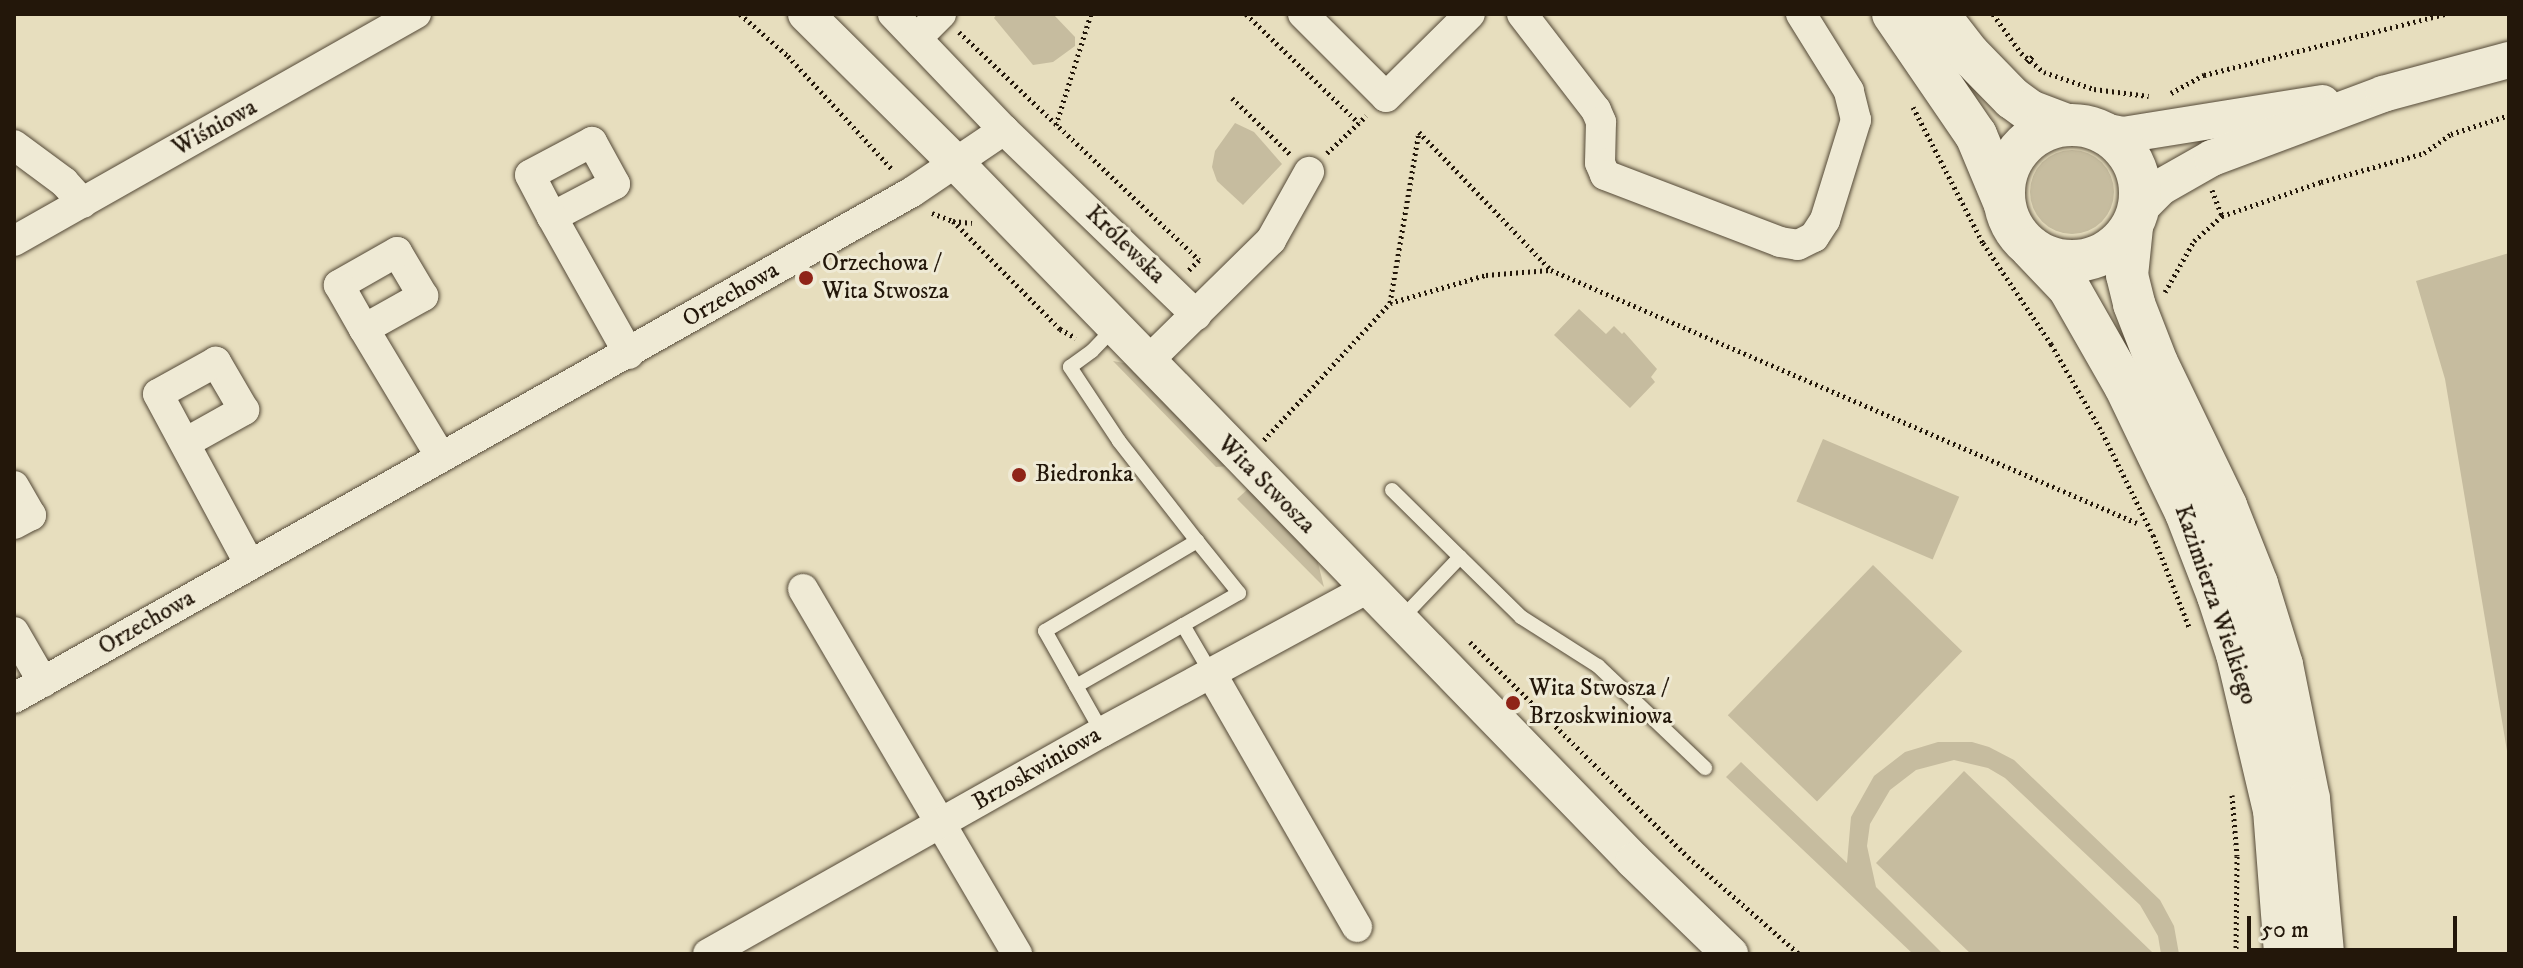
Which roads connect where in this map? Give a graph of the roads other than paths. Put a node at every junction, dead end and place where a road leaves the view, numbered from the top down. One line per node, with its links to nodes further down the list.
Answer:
1 (416, 14): 11 (street, Wiśniowa)
2 (806, 14): 18 (street, Wita Stwosza)
3 (893, 14): 12 (street, Królewska)
4 (1303, 14): 5 (street)
5 (1470, 14)
6 (1522, 14): 7 (street)
7 (1801, 14)
8 (1893, 14): 20 (main road)
9 (1938, 14): 15 (main road)
10 (946, 19): 12 (street)
11 (382, 22): 21 (street, Wiśniowa)
12 (917, 38): 16 (street, Królewska)
13 (2509, 61): 14 (street)
14 (2383, 94): 15 (street); 23 (street)
15 (2082, 127): 20 (main road); 23 (main road)
16 (1004, 130): 18 (street); 26 (street, Królewska)
17 (14, 145): 21 (street)
18 (957, 164): 28 (street, Wita Stwosza); 29 (street, Orzechowa)
19 (1309, 172): 26 (street)
20 (2004, 202): 25 (main road)
21 (83, 203): 24 (street, Wiśniowa)
22 (552, 217): 29 (street)
23 (2135, 218): 25 (main road); 56 (main road, Kazimierza Wielkiego)
24 (14, 241)
25 (2031, 248): 55 (main road, Kazimierza Wielkiego)
26 (1196, 315): 30 (street)
27 (364, 329): 32 (street)
28 (1097, 334): 30 (street, Wita Stwosza); 36 (lane)
29 (629, 354): 32 (street, Orzechowa)
30 (1147, 362): 39 (street, Wita Stwosza)
31 (185, 443): 38 (street)
32 (441, 457): 38 (street, Orzechowa)
33 (14, 486): 35 (street)
34 (1392, 490): 37 (lane)
35 (14, 524)
36 (1197, 541): 42 (lane); 46 (lane)
37 (1460, 557): 41 (lane); 49 (lane)
38 (250, 565): 45 (street, Orzechowa)
39 (1368, 588): 41 (street, Wita Stwosza); 44 (street, Brzoskwiniowa)
40 (803, 589): 50 (street)
41 (1400, 621): 54 (street, Wita Stwosza)
42 (1183, 625): 44 (lane); 46 (lane)
43 (14, 632): 45 (street)
44 (1211, 673): 48 (street, Brzoskwiniowa); 51 (street)
45 (43, 682): 47 (street, Orzechowa)
46 (1076, 686): 48 (lane)
47 (14, 698)
48 (1102, 732): 50 (street, Brzoskwiniowa)
49 (1705, 768)
50 (942, 823): 52 (street, Brzoskwiniowa); 53 (street)
51 (1357, 927)
52 (708, 954)
53 (1017, 954)
54 (1730, 954)
55 (2285, 954)
56 (2323, 954)

